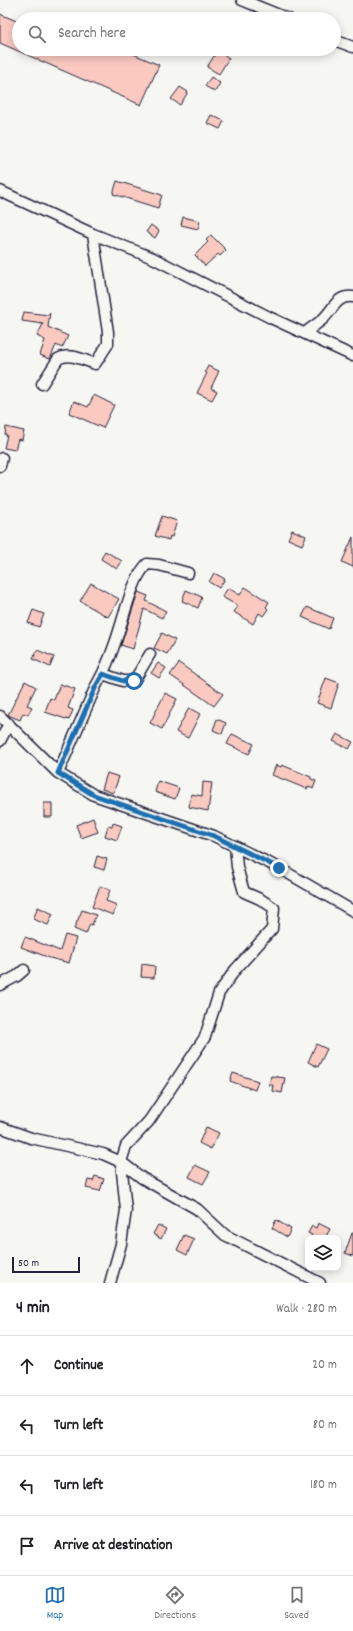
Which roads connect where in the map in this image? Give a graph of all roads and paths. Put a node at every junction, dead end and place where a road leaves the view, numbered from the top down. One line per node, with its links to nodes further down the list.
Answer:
1 (242, 0): 2 (street)
2 (272, 12)
3 (341, 43): 4 (street)
4 (353, 47)
5 (0, 191): 6 (street)
6 (93, 234): 8 (street); 10 (street)
7 (353, 297): 8 (street)
8 (305, 333): 9 (street)
9 (353, 356)
10 (42, 384)
11 (188, 573): 13 (street)
12 (150, 654): 13 (street)
13 (103, 674): 17 (street)
14 (0, 716): 15 (street)
15 (9, 724): 16 (street); 17 (street)
16 (0, 741)
17 (58, 773): 18 (street)
18 (235, 846): 19 (street); 23 (street)
19 (353, 911)
20 (24, 970): 21 (street)
21 (0, 985)
22 (0, 1127): 23 (street)
23 (121, 1162): 24 (street); 25 (street)
24 (110, 1283)
25 (320, 1283)

